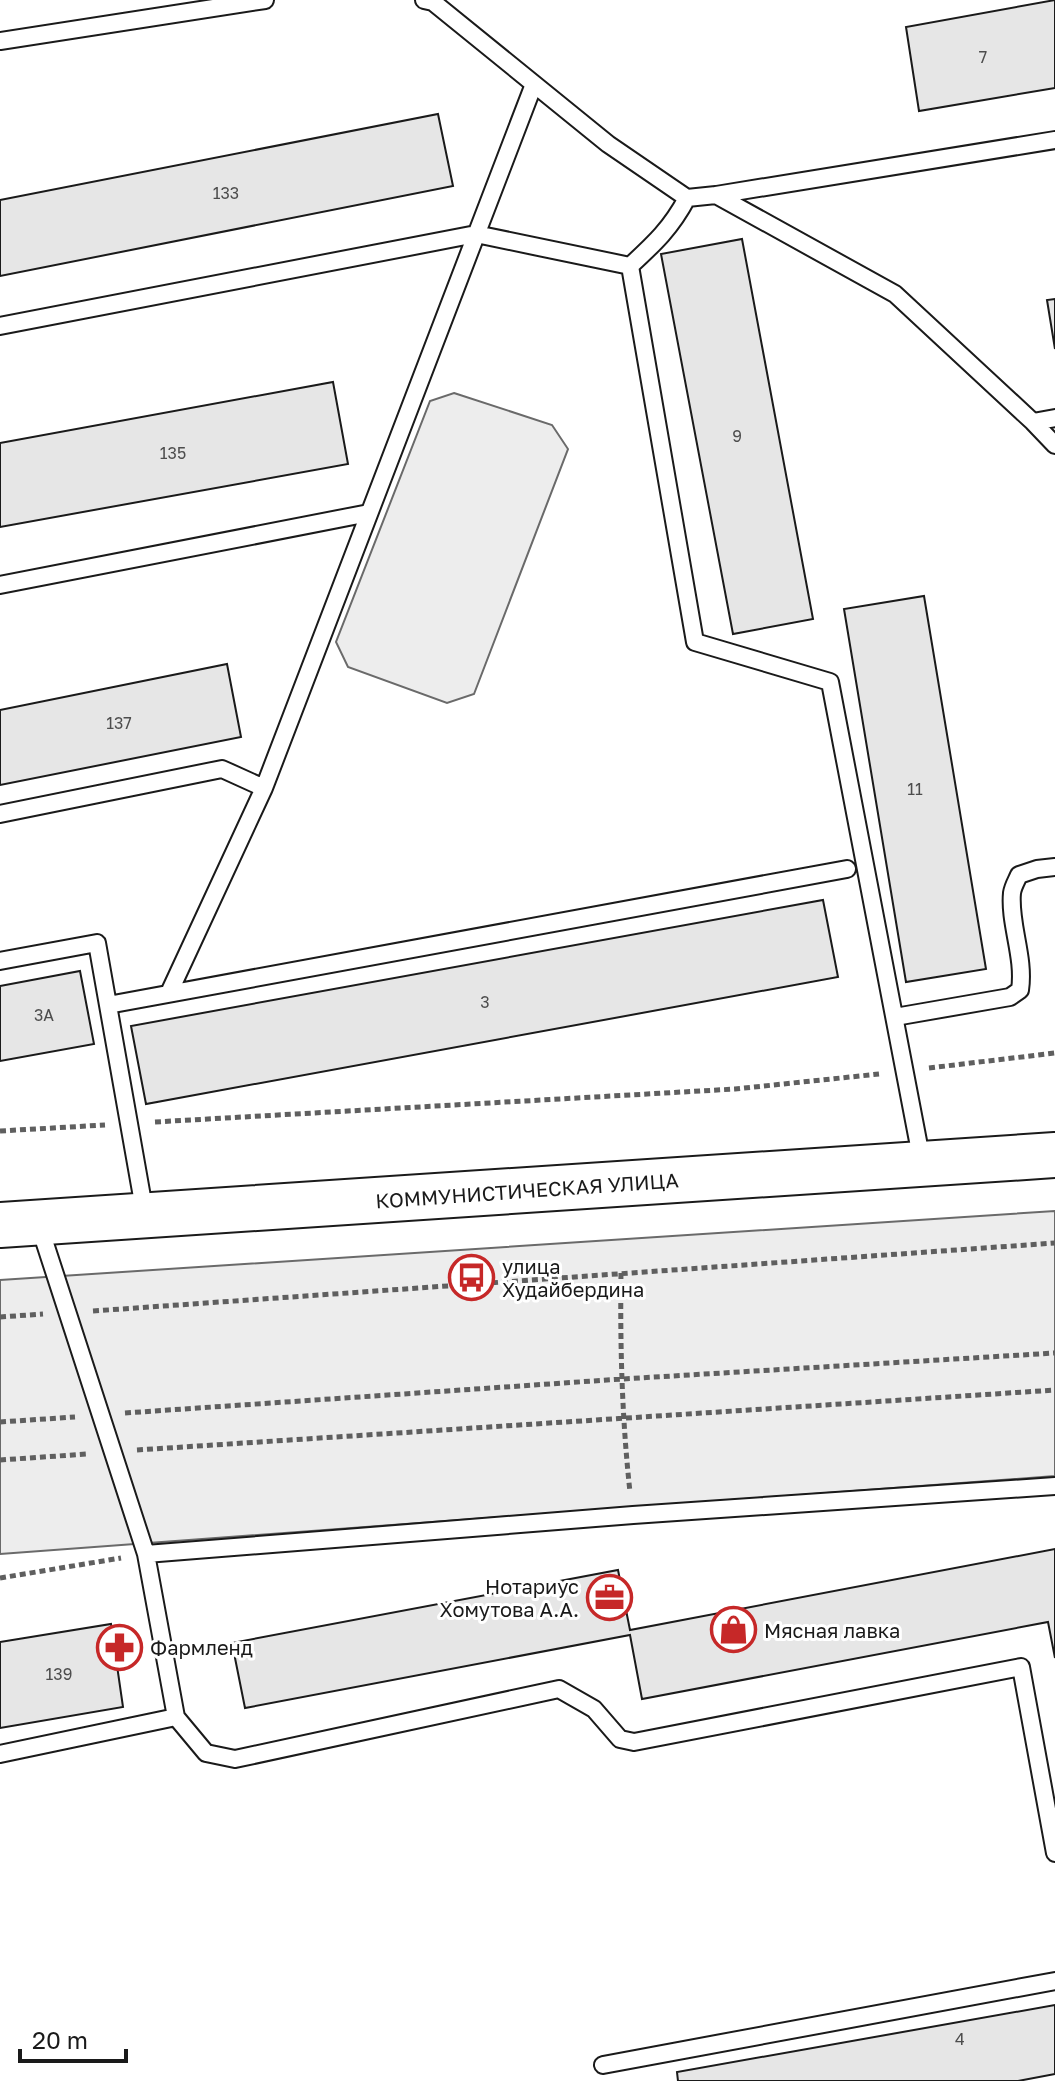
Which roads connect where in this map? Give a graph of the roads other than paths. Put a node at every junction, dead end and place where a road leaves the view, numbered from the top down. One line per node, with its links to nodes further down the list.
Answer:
1 (265, 0): 3 (lane)
2 (430, 1): 5 (lane)
3 (206, 4): 4 (lane)
4 (0, 41)
5 (534, 84): 8 (lane); 9 (lane)
6 (1055, 140): 7 (lane)
7 (716, 195): 8 (lane); 13 (lane)
8 (687, 198): 10 (lane)
9 (476, 234): 10 (lane); 11 (lane); 15 (lane)
10 (630, 266): 24 (lane)
11 (0, 326)
12 (1055, 418): 13 (lane)
13 (1033, 422): 14 (lane)
14 (1055, 445)
15 (369, 513): 16 (lane); 17 (lane)
16 (0, 585)
17 (264, 788): 18 (lane); 22 (lane)
18 (0, 814)
19 (1055, 867): 24 (lane)
20 (847, 869): 22 (lane)
21 (0, 961): 23 (lane)
22 (169, 993): 23 (lane)
23 (108, 1005): 27 (lane)
24 (895, 1017): 26 (lane)
25 (1055, 1155): 26 (main road, КОММУНИСТИЧЕСКАЯ УЛИЦА)
26 (923, 1164): 27 (main road, КОММУНИСТИЧЕСКАЯ УЛИЦА)
27 (145, 1216): 28 (main road, КОММУНИСТИЧЕСКАЯ УЛИЦА)
28 (19, 1224): 30 (lane)
29 (1055, 1486): 30 (lane)
30 (146, 1554): 31 (lane)
31 (176, 1717): 32 (lane); 33 (lane)
32 (0, 1754)
33 (1055, 1853)
34 (1055, 1981): 35 (lane)
35 (603, 2065)

